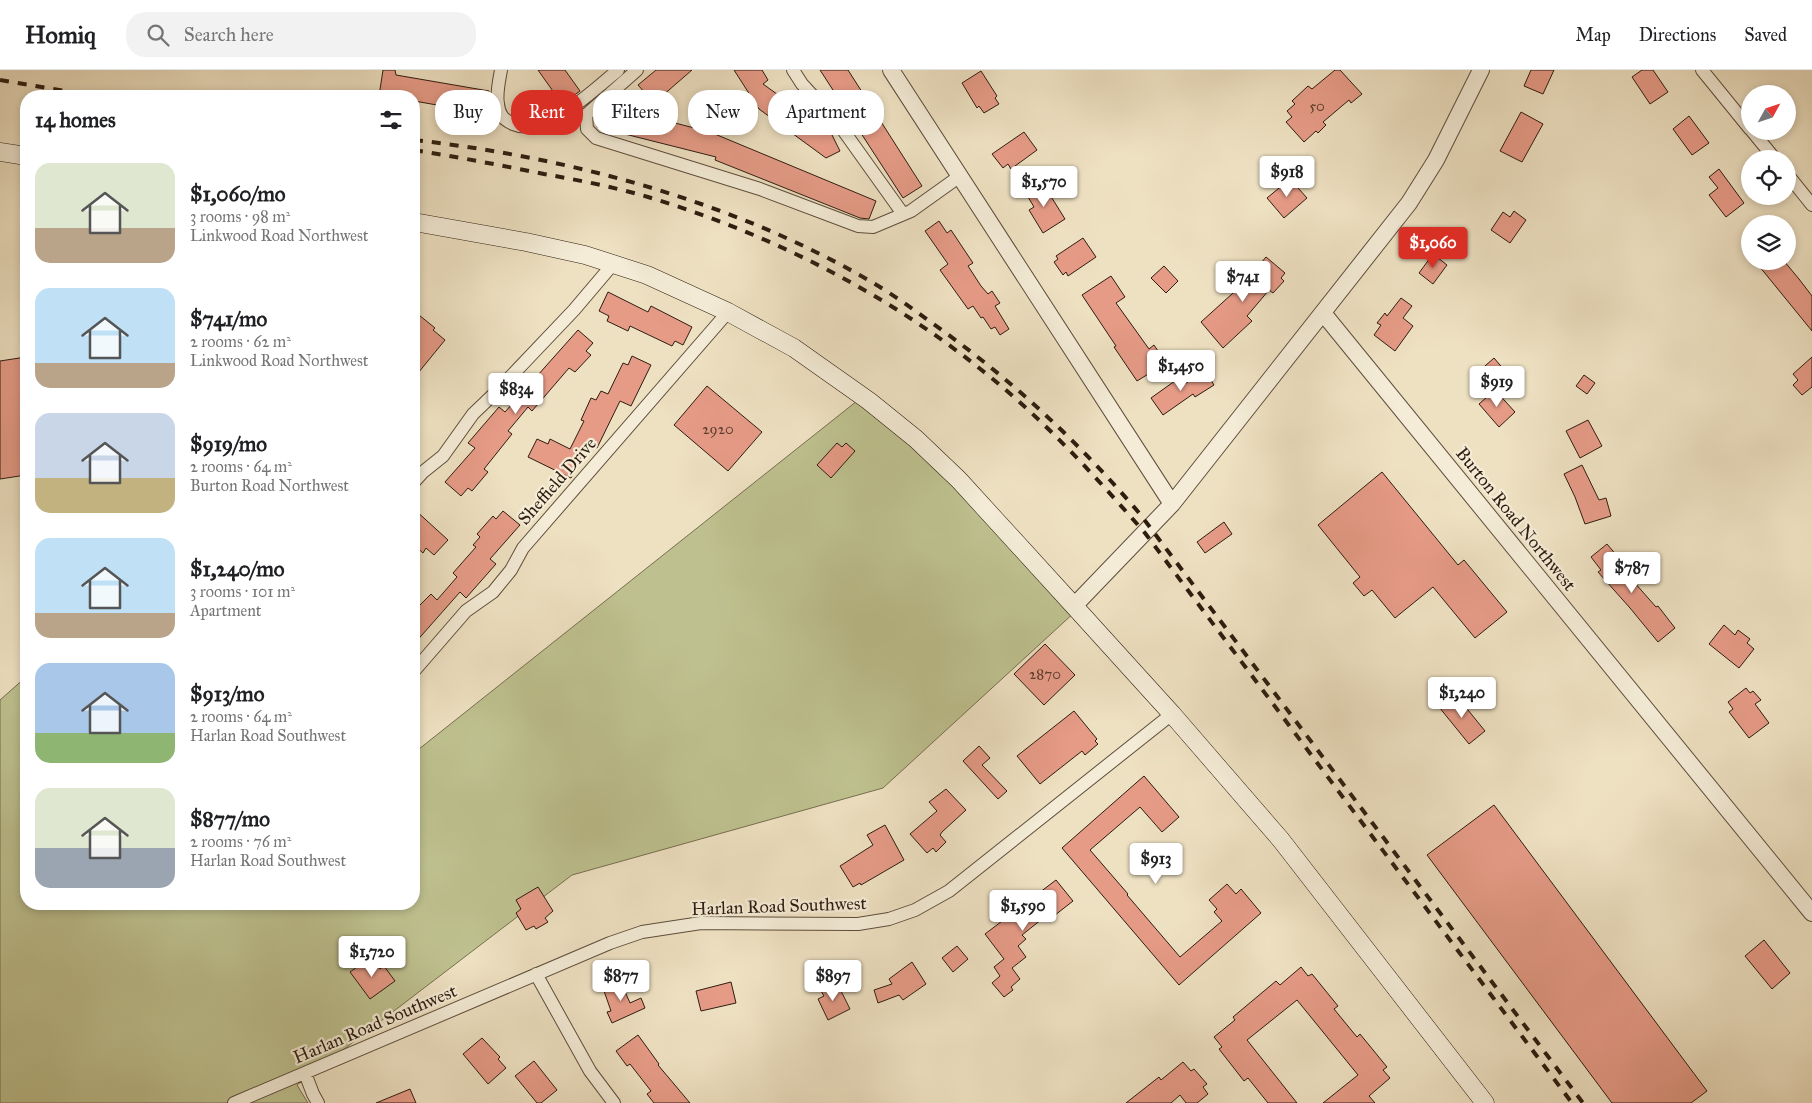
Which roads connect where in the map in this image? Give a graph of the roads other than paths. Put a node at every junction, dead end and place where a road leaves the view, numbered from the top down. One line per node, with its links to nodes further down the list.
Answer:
1 (501, 70): 2 (street)
2 (618, 70)
3 (637, 70): 16 (street)
4 (793, 70): 16 (street)
5 (891, 70): 13 (street)
6 (1481, 70): 20 (street)
7 (1702, 70): 8 (street)
8 (1741, 118)
9 (1759, 140): 10 (street)
10 (1768, 150)
11 (0, 152): 12 (main road)
12 (20, 155)
13 (960, 176): 16 (street); 22 (street)
14 (1796, 184): 15 (street)
15 (1812, 204)
16 (902, 214)
17 (420, 223): 18 (main road)
18 (613, 264): 19 (main road); 21 (street)
19 (728, 312): 23 (main road); 24 (street, Sheffield Drive)
20 (1323, 313): 22 (street); 26 (street, Burton Road Northwest)
21 (420, 475)
22 (1172, 504): 23 (street)
23 (1074, 606): 25 (main road)
24 (420, 664)
25 (1172, 714): 27 (street, Harlan Road Southwest); 32 (main road)
26 (1812, 912)
27 (536, 974): 28 (street, Harlan Road Southwest); 31 (street)
28 (304, 1073): 29 (street, Harlan Road Southwest); 30 (street)
29 (234, 1103)
30 (318, 1103)
31 (614, 1103)
32 (1485, 1103)

